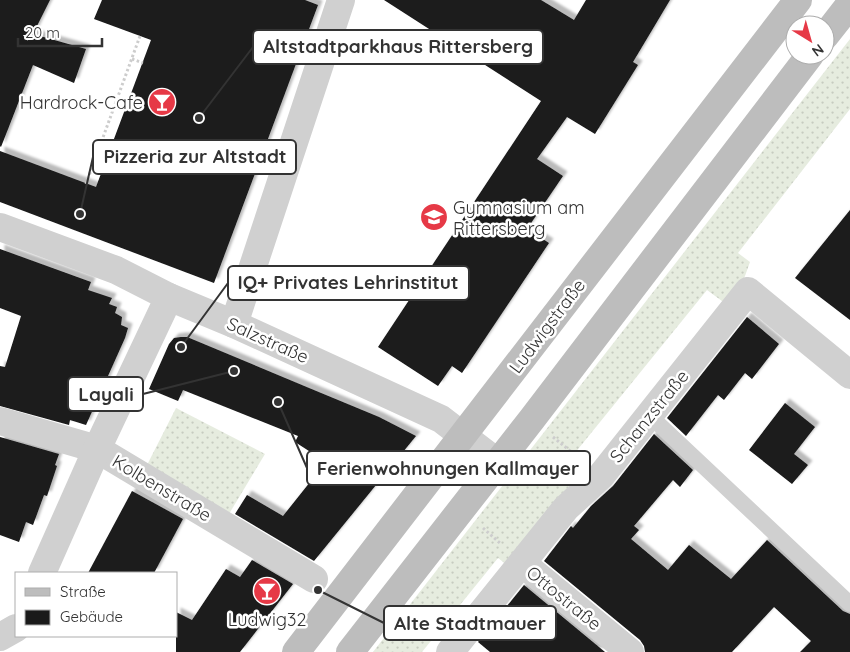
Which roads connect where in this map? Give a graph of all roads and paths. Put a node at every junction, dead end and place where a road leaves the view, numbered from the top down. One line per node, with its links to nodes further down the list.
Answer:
1 (341, 0): 12 (street)
2 (798, 0): 16 (main road, Ludwigstraße)
3 (850, 4): 4 (main road)
4 (835, 23)
5 (140, 36): 6 (path)
6 (132, 59): 7 (path); 9 (path)
7 (143, 63)
8 (802, 65): 18 (main road)
9 (86, 184)
10 (0, 226): 11 (street, Salzstraße)
11 (169, 296): 12 (street, Salzstraße); 17 (street)
12 (234, 324): 16 (street, Salzstraße)
13 (850, 376): 14 (street, Schanzstraße)
14 (649, 415): 19 (street, Schanzstraße); 22 (lane)
15 (0, 421): 17 (street, Kolbenstraße)
16 (463, 436): 18 (street, Salzstraße); 25 (main road, Ludwigstraße)
17 (97, 449): 20 (street); 21 (street, Kolbenstraße)
18 (497, 462): 26 (main road)
19 (522, 563): 27 (street, Schanzstraße); 28 (street, Ottostraße)
20 (42, 572)
21 (314, 579)
22 (850, 604)
23 (15, 629): 24 (street)
24 (0, 637)
25 (296, 652)
26 (350, 652)
27 (450, 652)
28 (630, 652)

